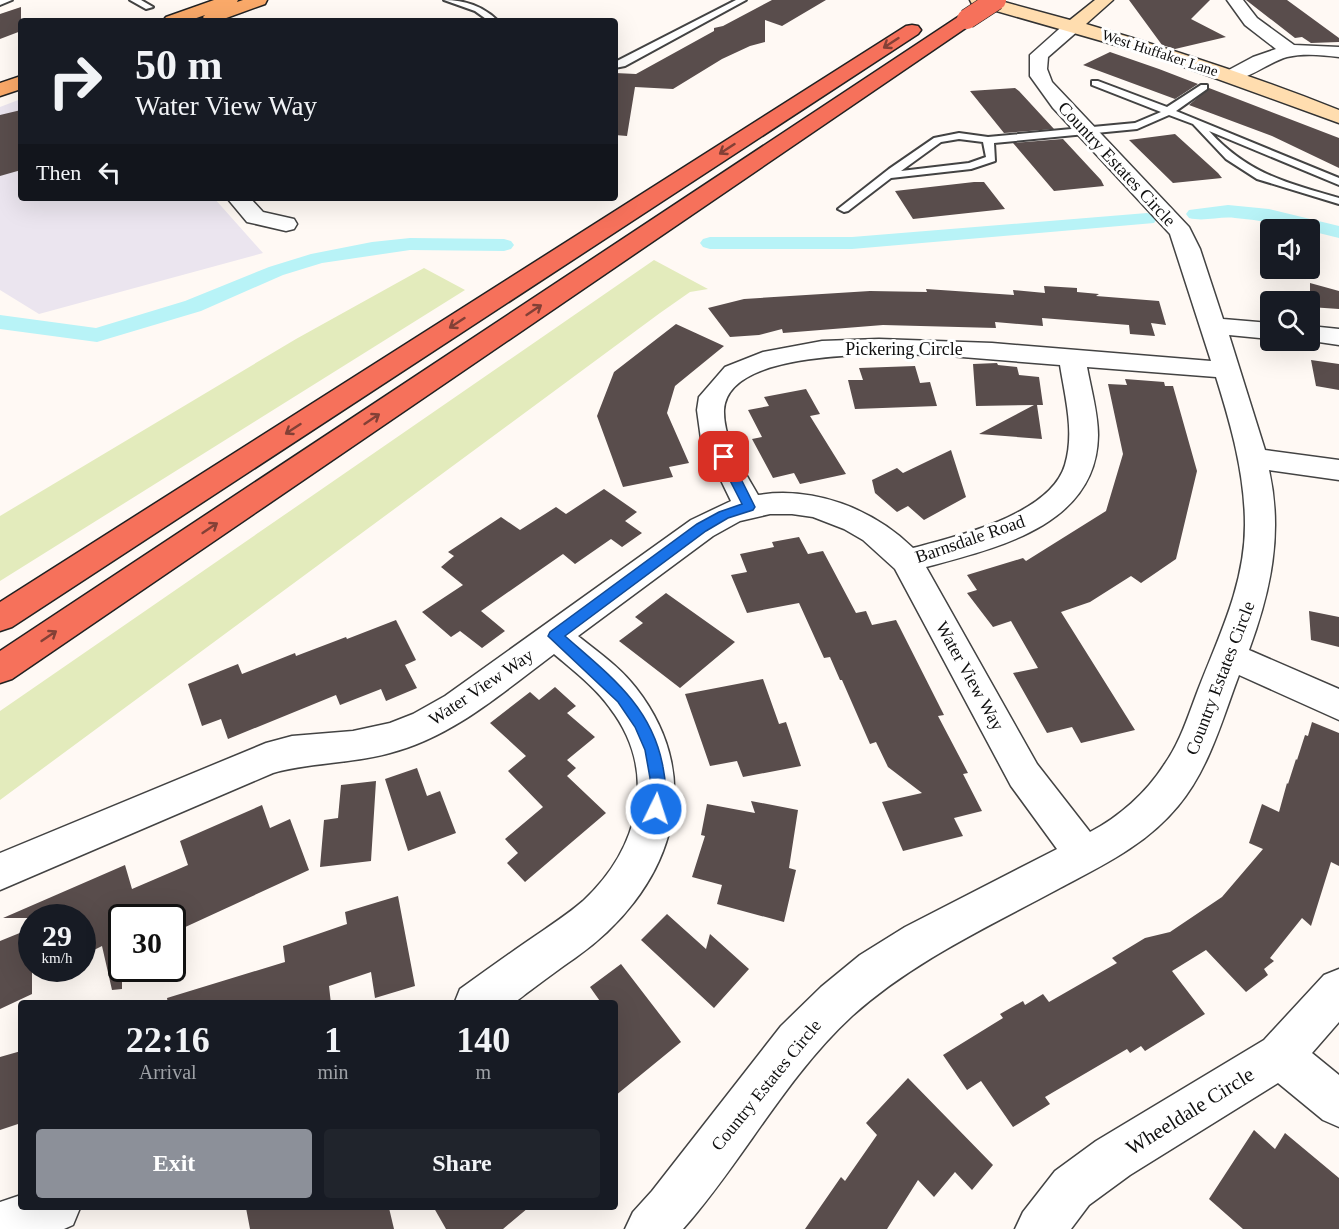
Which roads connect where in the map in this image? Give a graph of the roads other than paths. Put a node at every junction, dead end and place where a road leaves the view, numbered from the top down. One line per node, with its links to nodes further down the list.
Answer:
1 (8, 0): 10 (lane)
2 (134, 0): 11 (lane)
3 (230, 0): 14 (main road)
4 (259, 0): 15 (main road)
5 (448, 0): 16 (lane)
6 (742, 0): 20 (lane)
7 (996, 0): 12 (highway, bridge)
8 (1105, 0): 17 (street)
9 (1235, 0): 18 (street)
10 (0, 2)
11 (149, 7)
12 (973, 10): 17 (street, West Huffaker Lane); 52 (highway, one-way to 12)
13 (940, 12): 49 (highway, one-way to 49)
14 (180, 18)
15 (209, 18)
16 (490, 18)
17 (1073, 26): 21 (street, West Huffaker Lane); 29 (street, Country Estates Circle)
18 (1289, 50): 19 (street); 21 (street)
19 (1339, 52)
20 (618, 65)
21 (1232, 75): 27 (street, West Huffaker Lane)
22 (18, 83): 25 (main road)
23 (1095, 83): 26 (lane)
24 (1204, 87): 26 (lane)
25 (0, 90)
26 (1169, 111): 28 (lane); 29 (lane)
27 (1339, 117)
28 (1195, 121): 34 (lane); 36 (lane)
29 (1085, 130): 30 (lane); 39 (street, Country Estates Circle)
30 (988, 140): 31 (lane); 32 (lane)
31 (933, 153): 32 (lane); 33 (lane)
32 (971, 166): 33 (lane)
33 (888, 175): 37 (lane)
34 (1339, 182)
35 (240, 201): 38 (street)
36 (1339, 201)
37 (844, 209)
38 (286, 224)
39 (1213, 326): 40 (street); 44 (street, Country Estates Circle)
40 (1260, 330)
41 (1320, 335): 42 (street)
42 (1339, 336)
43 (1072, 358): 44 (street, Pickering Circle); 47 (street, Pickering Circle); 48 (street, Barnsdale Road)
44 (1227, 370): 45 (street, Country Estates Circle)
45 (1254, 458): 46 (street); 51 (street, Country Estates Circle)
46 (1339, 470)
47 (749, 507): 48 (street, Water View Way); 50 (street, Water View Way)
48 (907, 561): 54 (street, Water View Way)
49 (0, 618)
50 (555, 636): 55 (street, Water View Way); 57 (street)
51 (1229, 656): 53 (street); 54 (street, Country Estates Circle)
52 (0, 669)
53 (1339, 705)
54 (1084, 856): 62 (street, Country Estates Circle)
55 (0, 872)
56 (1339, 990): 58 (street, Wheeldale Circle)
57 (481, 1000)
58 (1280, 1056): 59 (street); 63 (street, Wheeldale Circle)
59 (1339, 1104)
60 (50, 1210): 61 (street)
61 (0, 1227)
62 (650, 1229)
63 (1040, 1229)

